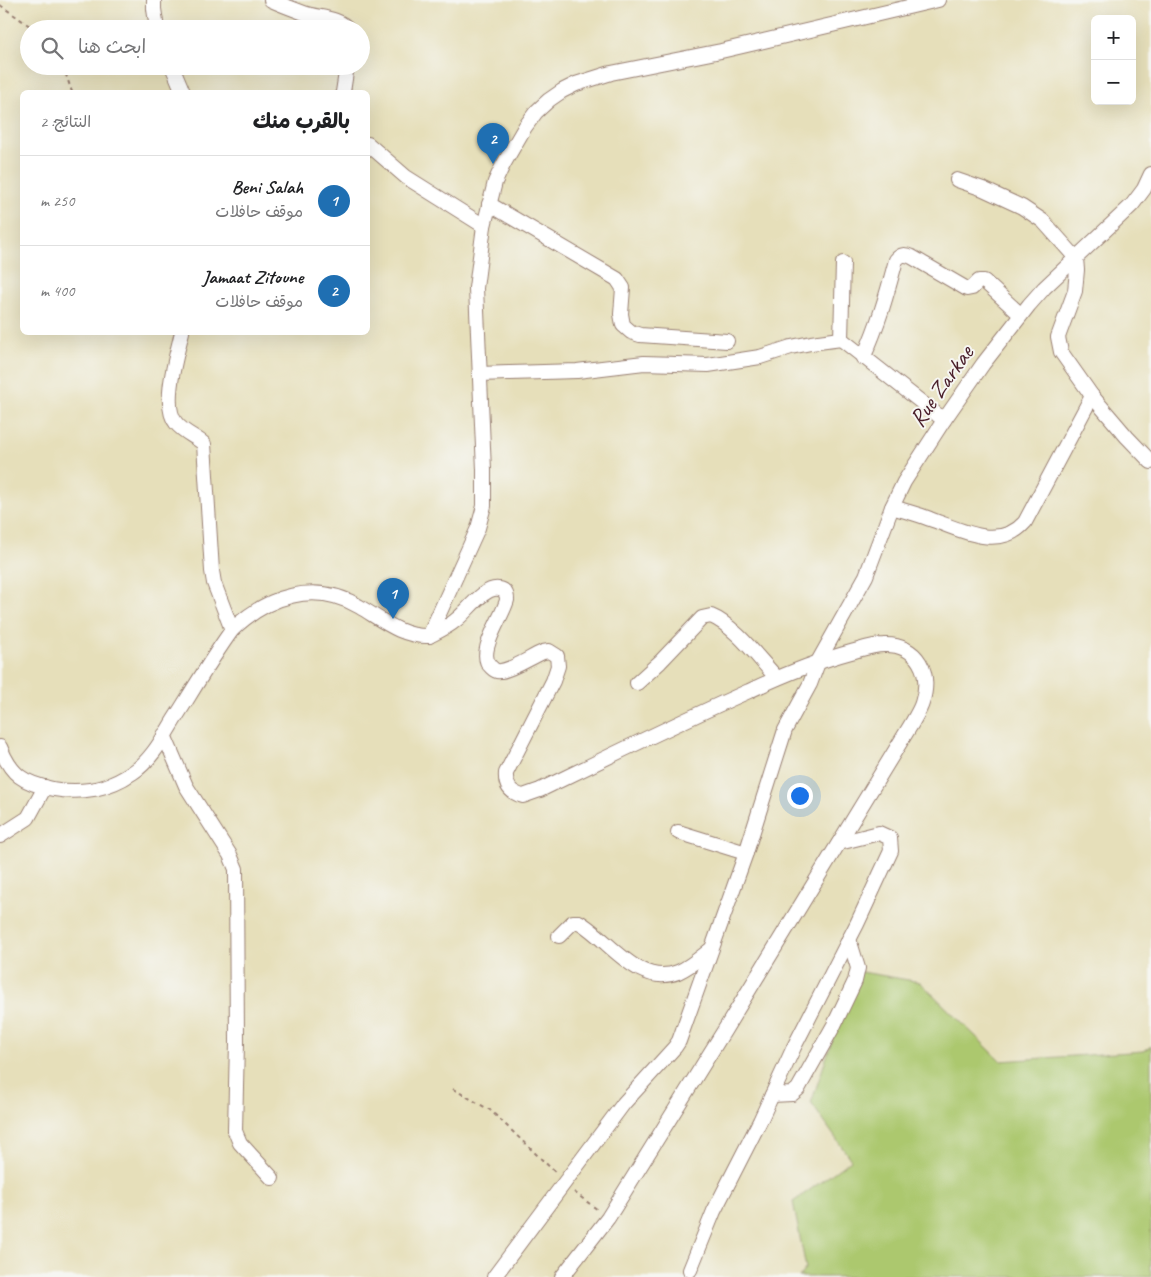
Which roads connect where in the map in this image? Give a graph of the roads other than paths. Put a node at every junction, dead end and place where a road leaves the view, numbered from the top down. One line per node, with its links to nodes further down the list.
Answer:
1 (154, 0): 4 (street)
2 (271, 0): 5 (street)
3 (938, 0): 13 (street)
4 (156, 20)
5 (332, 20)
6 (175, 75): 8 (street)
7 (346, 75): 9 (street)
8 (181, 90)
9 (343, 90)
10 (370, 146): 14 (street)
11 (1151, 174): 15 (street, Rue Zarkae)
12 (957, 180): 15 (street)
13 (489, 204): 14 (street); 20 (street)
14 (484, 226): 22 (street)
15 (1076, 258): 17 (street, Rue Zarkae); 23 (street)
16 (843, 263): 19 (street)
17 (1021, 315): 21 (street); 24 (street, Rue Zarkae)
18 (181, 335): 27 (street)
19 (841, 340): 21 (street); 22 (street)
20 (727, 341)
21 (863, 358): 24 (street)
22 (479, 374): 28 (street)
23 (1092, 396): 25 (street); 26 (street)
24 (944, 420): 26 (street, Rue Zarkae)
25 (1151, 462)
26 (892, 507): 29 (street, Rue Zarkae)
27 (232, 630): 28 (street); 32 (street)
28 (429, 636): 30 (street)
29 (819, 660): 30 (street); 37 (street); 38 (street, Rue Zarkae)
30 (778, 678): 31 (street)
31 (636, 683)
32 (164, 735): 34 (street); 43 (street)
33 (0, 747): 34 (street)
34 (45, 787): 36 (street)
35 (678, 832): 38 (street)
36 (0, 836)
37 (839, 843): 40 (street); 46 (street)
38 (746, 853): 41 (street, Rue Zarkae)
39 (559, 936): 41 (street)
40 (849, 939): 42 (street); 42 (street)
41 (710, 950): 45 (street, Rue Zarkae)
42 (772, 1096): 44 (street)
43 (272, 1178)
44 (690, 1270)
45 (494, 1277)
46 (562, 1277)

